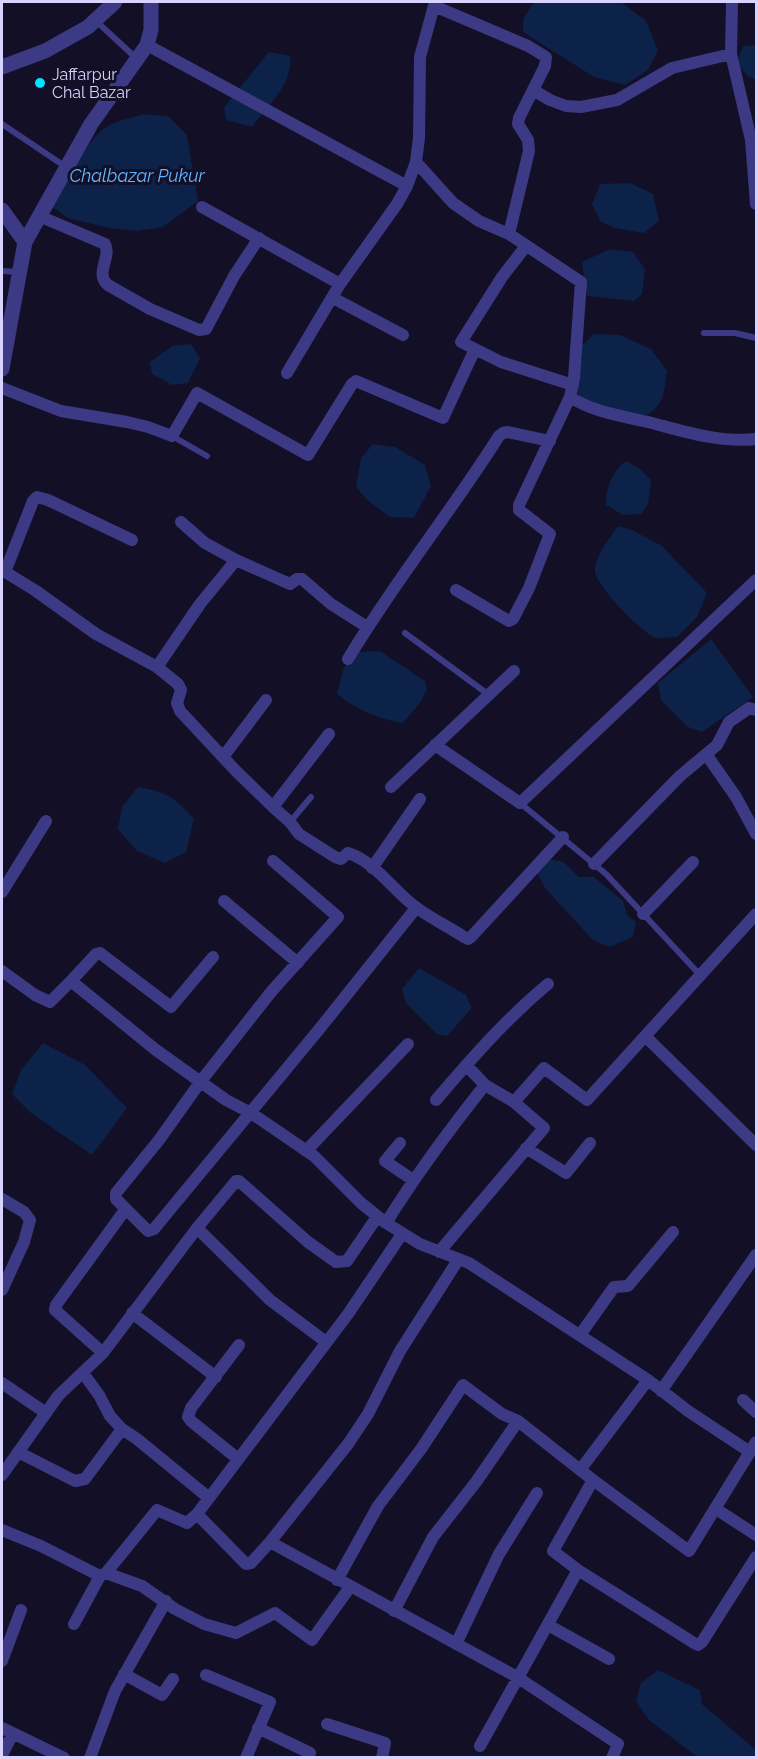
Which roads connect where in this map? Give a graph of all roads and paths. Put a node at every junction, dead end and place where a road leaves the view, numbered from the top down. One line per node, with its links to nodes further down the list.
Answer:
1 (115, 2): 5 (street)
2 (151, 2): 6 (street)
3 (732, 2): 7 (street)
4 (434, 4): 10 (street); 12 (street)
5 (96, 20): 8 (lane); 9 (street)
6 (147, 45): 8 (street); 14 (street)
7 (731, 54): 10 (street); 15 (street)
8 (136, 58): 13 (street)
9 (2, 68)
10 (533, 90): 19 (street)
11 (2, 124): 13 (lane)
12 (416, 162): 14 (street); 19 (street)
13 (68, 168): 18 (street)
14 (407, 186): 25 (street)
15 (756, 204)
16 (202, 207): 20 (street)
17 (2, 210): 21 (street)
18 (39, 216): 20 (street); 21 (street)
19 (509, 234): 22 (street)
20 (259, 238): 25 (street)
21 (25, 242): 24 (street)
22 (526, 246): 30 (street); 34 (street)
23 (2, 271): 24 (lane)
24 (20, 272): 31 (street)
25 (340, 284): 26 (street)
26 (333, 298): 28 (street); 32 (street)
27 (704, 333): 29 (lane)
28 (403, 335)
29 (756, 338)
30 (475, 350): 34 (street); 35 (street)
31 (2, 369)
32 (287, 373)
33 (2, 388): 35 (street)
34 (571, 391): 36 (street); 37 (street)
35 (172, 436): 38 (lane)
36 (756, 439)
37 (550, 441): 44 (street); 45 (street)
38 (207, 456)
39 (181, 522): 41 (street)
40 (132, 540): 42 (street)
41 (236, 560): 45 (street); 48 (street)
42 (3, 571): 48 (street)
43 (756, 580): 60 (street)
44 (456, 590)
45 (367, 627): 47 (street)
46 (405, 633): 50 (lane)
47 (348, 658)
48 (157, 667): 56 (street)
49 (514, 671): 50 (street)
50 (490, 696): 54 (street)
51 (266, 700): 56 (street)
52 (756, 710): 55 (street)
53 (329, 734): 61 (street)
54 (435, 745): 57 (street); 60 (street)
55 (706, 754): 64 (street); 68 (street)
56 (223, 758): 61 (street)
57 (391, 786)
58 (311, 797): 63 (lane)
59 (420, 799): 69 (street)
60 (520, 803): 65 (lane)
61 (273, 807): 63 (street)
62 (46, 821): 70 (street)
63 (290, 822): 69 (street)
64 (756, 834)
65 (562, 837): 68 (lane); 72 (street)
66 (273, 861): 76 (street)
67 (693, 862): 73 (street)
68 (594, 864): 73 (lane)
69 (372, 868): 72 (street)
70 (2, 892)
71 (224, 901): 76 (street)
72 (416, 908): 88 (street)
73 (643, 914): 78 (lane)
74 (756, 914): 78 (street)
75 (213, 957): 79 (street)
76 (298, 963): 84 (street)
77 (2, 971): 79 (street)
78 (701, 976): 81 (street)
79 (71, 981): 84 (street)
80 (548, 984): 83 (street)
81 (646, 1037): 87 (street); 89 (street)
82 (408, 1044): 93 (street)
83 (466, 1065): 85 (street); 86 (street)
84 (201, 1081): 88 (street); 96 (street)
85 (485, 1085): 87 (street); 94 (street)
86 (436, 1100)
87 (514, 1102): 92 (street)
88 (250, 1113): 93 (street); 96 (street)
89 (754, 1138)
90 (400, 1143): 94 (street)
91 (590, 1143): 92 (street)
92 (526, 1148): 101 (street)
93 (306, 1151): 97 (street)
94 (413, 1180): 97 (street)
95 (2, 1199): 104 (street)
96 (125, 1210): 109 (street)
97 (382, 1220): 98 (street); 100 (street)
98 (197, 1228): 105 (street); 107 (street)
99 (673, 1232): 106 (street)
100 (402, 1234): 101 (street); 107 (street)
101 (439, 1251): 103 (street)
102 (756, 1255): 114 (street)
103 (458, 1260): 106 (street); 132 (street)
104 (2, 1290)
105 (132, 1313): 109 (street); 111 (street)
106 (580, 1335): 112 (street)
107 (326, 1342): 122 (street)
108 (239, 1345): 111 (street)
109 (103, 1353): 110 (street)
110 (83, 1373): 117 (street); 119 (street)
111 (216, 1377): 122 (street)
112 (648, 1380): 114 (street); 123 (street)
113 (2, 1383): 117 (street)
114 (661, 1391): 120 (street)
115 (743, 1400): 116 (street)
116 (756, 1412)
117 (46, 1413): 121 (street)
118 (518, 1421): 123 (street); 136 (street); 140 (street)
119 (122, 1429): 121 (street); 127 (street)
120 (753, 1447): 128 (street)
121 (18, 1452): 124 (street)
122 (238, 1460): 127 (street)
123 (580, 1470): 125 (street)
124 (2, 1475)
125 (593, 1480): 128 (street); 134 (street)
126 (537, 1493): 143 (street)
127 (209, 1498): 129 (street)
128 (716, 1509): 131 (street)
129 (198, 1514): 132 (street); 135 (street)
130 (2, 1530): 135 (street)
131 (756, 1535)
132 (270, 1542): 136 (street)
133 (756, 1557): 134 (street)
134 (578, 1570): 142 (street)
135 (103, 1575): 138 (street); 141 (street)
136 (337, 1580): 137 (street)
137 (350, 1587): 138 (street); 140 (street)
138 (166, 1601): 146 (street)
139 (21, 1610): 145 (street)
140 (394, 1611): 143 (street)
141 (74, 1624)
142 (548, 1625): 144 (street); 148 (street)
143 (456, 1644): 148 (street)
144 (609, 1659)
145 (2, 1661)
146 (124, 1674): 149 (street); 157 (street)
147 (206, 1675): 151 (street)
148 (517, 1677): 153 (street); 160 (street)
149 (173, 1679)
150 (327, 1724): 159 (street)
151 (258, 1728): 154 (street); 158 (street)
152 (7, 1730): 155 (street); 156 (street)
153 (480, 1746)
154 (310, 1753)
155 (2, 1755)
156 (63, 1758)
157 (90, 1758)
158 (246, 1758)
159 (382, 1758)
160 (612, 1758)

